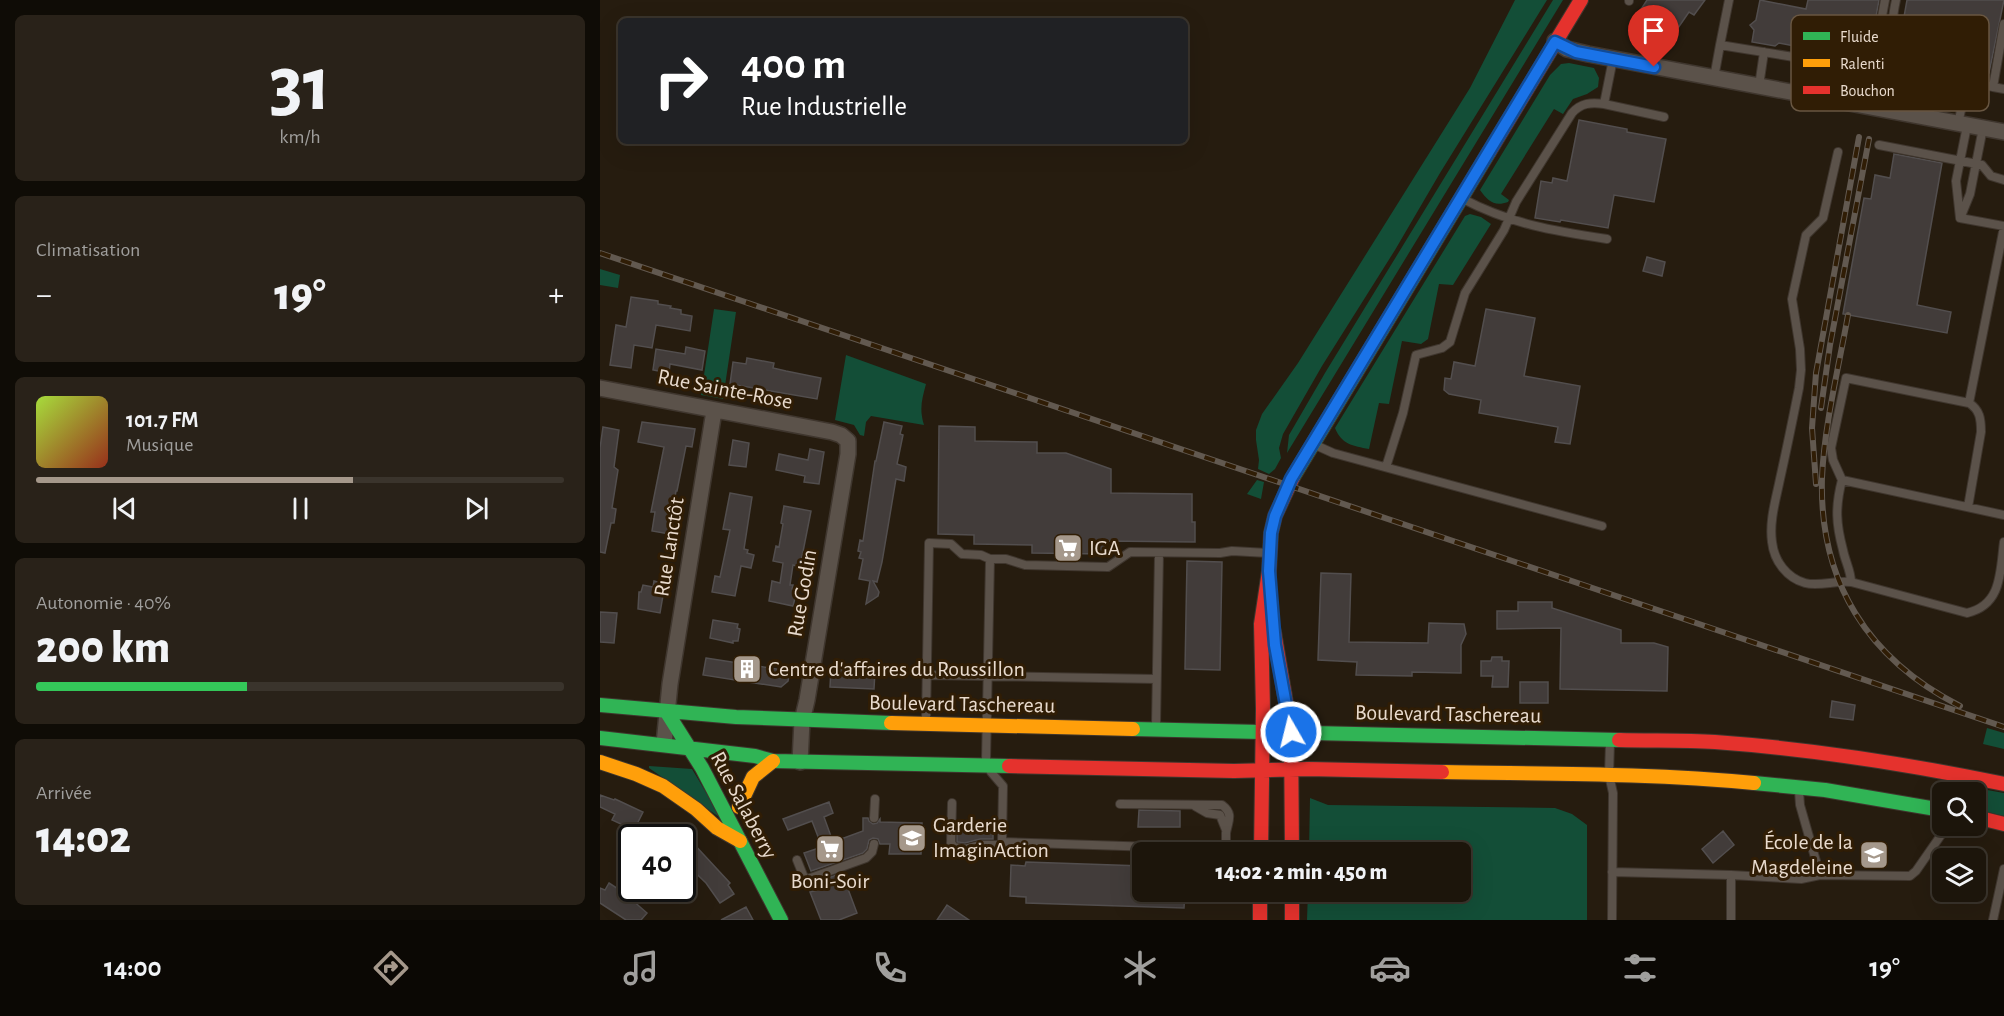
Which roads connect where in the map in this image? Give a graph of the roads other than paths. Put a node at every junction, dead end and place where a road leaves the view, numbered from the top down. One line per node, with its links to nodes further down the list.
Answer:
1 (1581, 0): 8 (main road)
2 (1729, 0): 9 (lane)
3 (1885, 0): 5 (lane)
4 (1896, 0): 6 (lane)
5 (1882, 15)
6 (1894, 15)
7 (2004, 24): 16 (lane)
8 (1555, 42): 12 (street); 30 (main road)
9 (1720, 45): 10 (lane); 13 (lane)
10 (1764, 52): 11 (lane); 14 (lane)
11 (1791, 56)
12 (1613, 59): 13 (street); 19 (lane)
13 (1714, 78): 14 (street)
14 (1759, 87): 18 (street)
15 (1989, 87): 16 (lane)
16 (1993, 87): 17 (lane)
17 (2004, 89)
18 (1791, 93)
19 (1604, 104): 22 (lane); 31 (lane)
20 (1891, 111): 23 (street)
21 (1969, 111): 23 (lane)
22 (1664, 117)
23 (1970, 126): 24 (street); 27 (lane); 28 (lane)
24 (2004, 132)
25 (1879, 145): 27 (lane)
26 (1838, 152): 50 (lane)
27 (1960, 161): 28 (lane); 32 (lane)
28 (1976, 164): 29 (lane); 32 (lane)
29 (2004, 180)
30 (1461, 198): 31 (lane); 39 (main road)
31 (1510, 218): 34 (lane); 40 (lane)
32 (1960, 218): 33 (lane)
33 (2004, 227): 36 (lane)
34 (1607, 239)
35 (600, 388): 37 (street, Rue Sainte-Rose)
36 (1969, 403): 41 (lane); 42 (lane)
37 (714, 411): 38 (street, Rue Sainte-Rose); 55 (street, Rue Lanctôt)
38 (841, 435): 56 (street, Rue Godin)
39 (1312, 443): 40 (lane); 47 (main road)
40 (1386, 467): 44 (lane)
41 (1842, 480): 42 (lane); 50 (lane)
42 (1968, 507): 43 (lane)
43 (2004, 514)
44 (1602, 526)
45 (2004, 542): 50 (lane)
46 (1159, 553): 47 (lane); 48 (lane); 53 (lane)
47 (1269, 553): 49 (main road)
48 (990, 559): 51 (lane); 52 (lane)
49 (1269, 571): 60 (main road); 61 (main road)
50 (1851, 582)
51 (927, 675): 52 (lane); 57 (lane)
52 (987, 676): 53 (lane); 58 (lane)
53 (1156, 679): 59 (lane)
54 (600, 705): 55 (main road, Boulevard Taschereau)
55 (674, 712): 56 (main road, Boulevard Taschereau); 66 (street, Rue Lanctôt); 67 (main road, Rue Salaberry); 68 (main road, Rue Salaberry)
56 (802, 721): 57 (main road, Boulevard Taschereau); 71 (street, Rue Godin)
57 (926, 724): 58 (main road, Boulevard Taschereau)
58 (986, 726): 59 (main road, Boulevard Taschereau); 73 (lane)
59 (1156, 730): 60 (main road, Boulevard Taschereau)
60 (1263, 732): 61 (main road, Boulevard Taschereau); 76 (main road)
61 (1291, 732): 62 (main road, Boulevard Taschereau); 75 (main road)
62 (1505, 736): 64 (main road, Boulevard Taschereau); 72 (main road)
63 (600, 738): 66 (main road)
64 (1610, 738): 65 (main road, Boulevard Taschereau); 78 (lane)
65 (1735, 743): 77 (main road); 79 (main road, Boulevard Taschereau)
66 (664, 744): 67 (main road)
67 (690, 748): 68 (main road); 92 (main road, Rue Salaberry)
68 (707, 751): 69 (main road); 74 (main road, Rue Salaberry)
69 (773, 761): 71 (main road); 83 (main road, Rue Salaberry)
70 (600, 762): 92 (main road)
71 (800, 762): 73 (main road)
72 (1505, 764): 75 (main road); 78 (main road)
73 (986, 766): 76 (main road); 98 (lane)
74 (719, 769)
75 (1292, 769): 76 (main road); 95 (main road)
76 (1263, 770): 94 (main road)
77 (1734, 771): 78 (main road); 82 (main road)
78 (1610, 775): 102 (lane)
79 (1963, 775): 80 (main road); 81 (main road, Boulevard Taschereau)
80 (1961, 782)
81 (2004, 784)
82 (1800, 787): 87 (main road); 103 (lane)
83 (730, 790)
84 (875, 799): 88 (lane)
85 (952, 803): 97 (lane)
86 (1120, 804): 93 (lane)
87 (1932, 808)
88 (874, 818)
89 (1986, 820): 90 (main road)
90 (2004, 824)
91 (1939, 836): 103 (lane)
92 (740, 841): 107 (main road, Rue Salaberry)
93 (1223, 842)
94 (1262, 842)
95 (1292, 842)
96 (874, 844): 99 (lane)
97 (1002, 845)
98 (1132, 847)
99 (797, 860)
100 (767, 863): 108 (main road, Rue Salaberry)
101 (2004, 868): 113 (lane)
102 (1612, 872): 104 (lane); 111 (lane)
103 (1821, 874): 104 (lane)
104 (1731, 875): 112 (lane)
105 (1260, 902): 109 (main road)
106 (1292, 902): 110 (main road)
107 (781, 920)
108 (787, 920)
109 (1260, 920)
110 (1292, 920)
111 (1612, 920)
112 (1731, 920)
113 (1993, 920)

